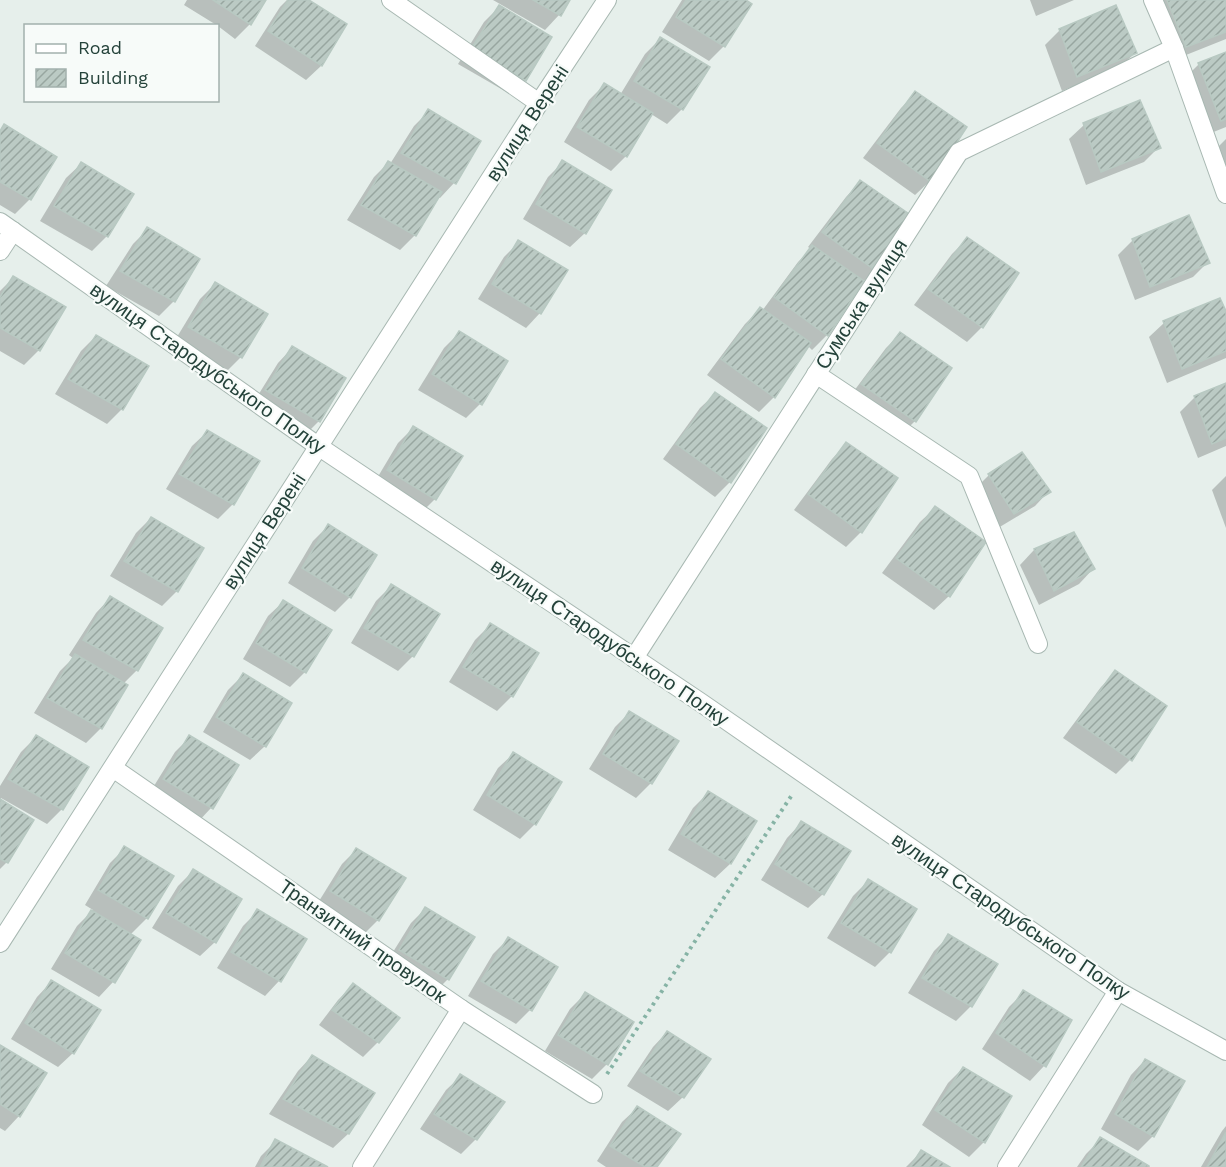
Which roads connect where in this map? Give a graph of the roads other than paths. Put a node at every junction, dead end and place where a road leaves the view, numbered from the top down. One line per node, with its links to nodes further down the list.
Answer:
1 (391, 0): 5 (street)
2 (607, 0): 5 (street, вулиця Верені)
3 (1153, 0): 4 (street)
4 (1174, 48): 6 (street); 9 (street, Сумська вулиця)
5 (539, 103): 10 (street, вулиця Верені)
6 (1226, 194)
7 (7, 226): 8 (street); 10 (street, вулиця Стародубського Полку)
8 (0, 251)
9 (816, 374): 11 (street); 12 (street, Сумська вулиця)
10 (318, 446): 12 (street, вулиця Стародубського Полку); 13 (street, вулиця Верені)
11 (1038, 644)
12 (634, 658): 15 (street, вулиця Стародубського Полку)
13 (113, 768): 14 (street, вулиця Верені); 16 (street, Транзитний провулок)
14 (0, 943)
15 (1118, 991): 17 (street, вулиця Стародубського Полку); 20 (street)
16 (460, 1009): 18 (street); 19 (street, Транзитний провулок)
17 (1226, 1051)
18 (593, 1094)
19 (362, 1167)
20 (1007, 1167)

